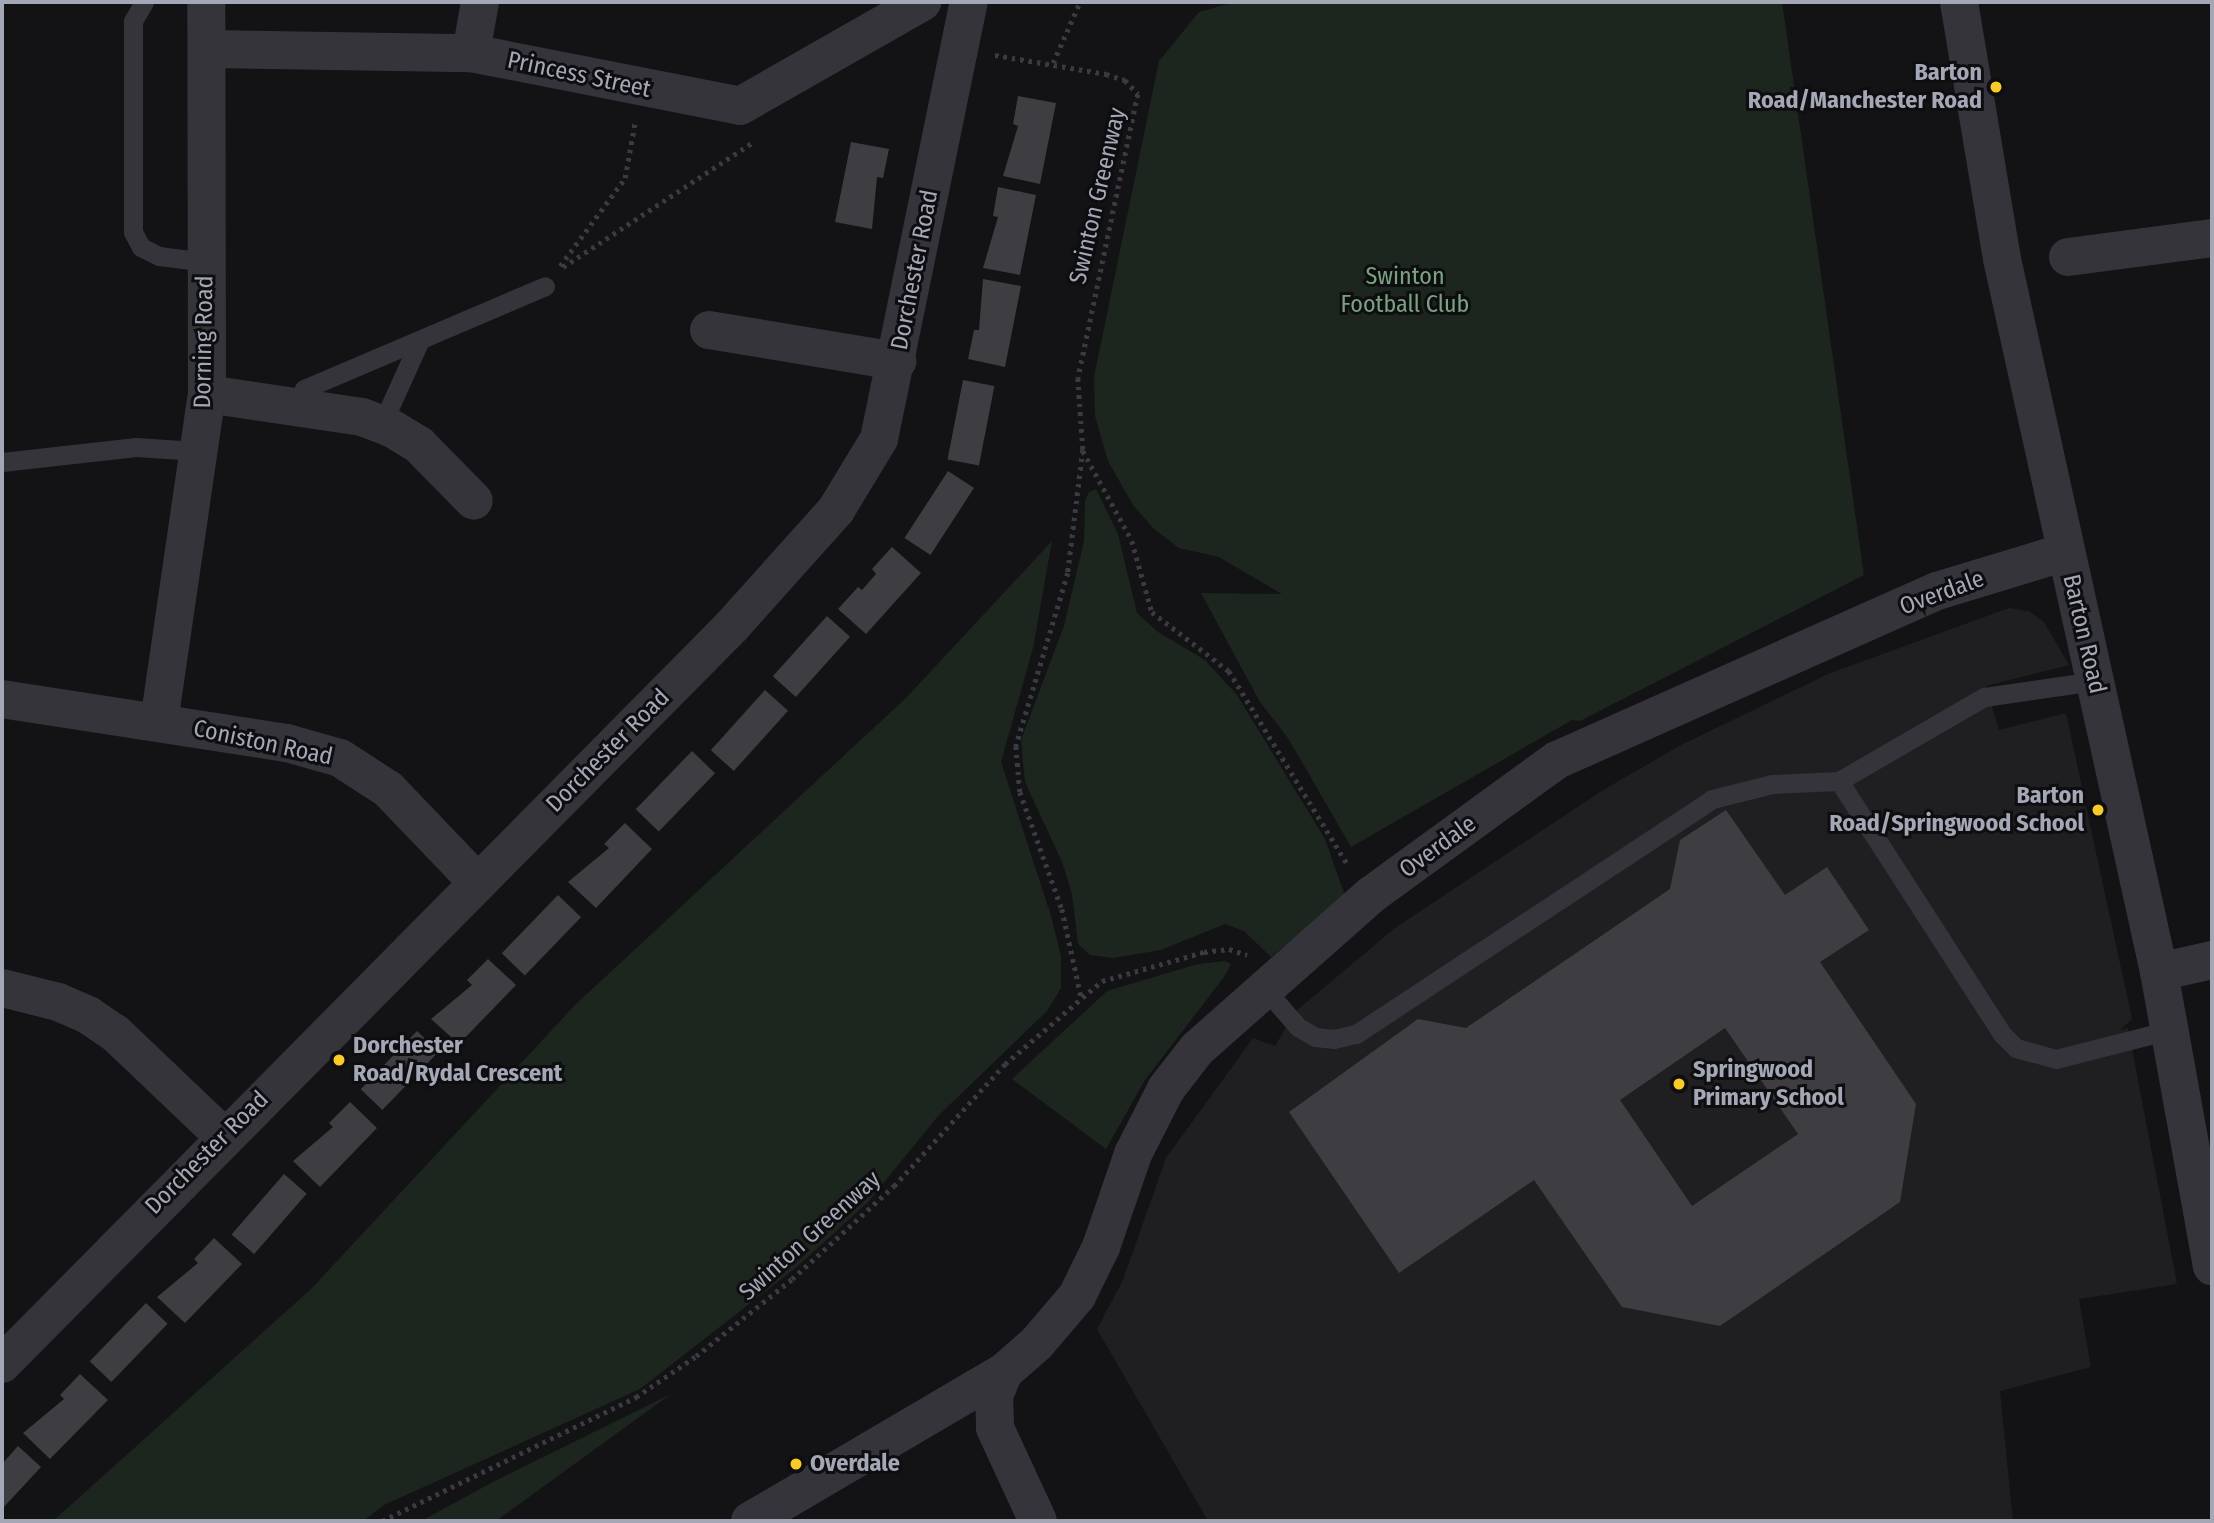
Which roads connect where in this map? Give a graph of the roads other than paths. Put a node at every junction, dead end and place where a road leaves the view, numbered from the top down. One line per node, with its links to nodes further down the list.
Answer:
1 (144, 2): 11 (lane)
2 (206, 2): 7 (street, Dorning Road)
3 (480, 2): 8 (street)
4 (922, 2): 8 (street, Princess Street)
5 (969, 2): 15 (street, Dorchester Road)
6 (1959, 2): 22 (street, Barton Road)
7 (206, 49): 8 (street, Princess Street); 11 (street, Dorning Road)
8 (471, 53)
9 (2212, 239): 10 (street)
10 (2068, 257)
11 (205, 262): 16 (street, Dorning Road)
12 (545, 286): 14 (lane)
13 (709, 330): 15 (street)
14 (419, 342): 17 (lane); 18 (lane)
15 (897, 361): 27 (street, Dorchester Road)
16 (207, 394): 17 (street); 19 (street, Dorning Road)
17 (300, 407): 18 (street)
18 (382, 424): 21 (street)
19 (197, 451): 20 (lane); 25 (street, Dorning Road)
20 (2, 462)
21 (474, 501)
22 (2065, 552): 23 (street, Barton Road); 31 (street, Overdale)
23 (2095, 681): 26 (lane); 29 (street, Barton Road)
24 (2, 699): 25 (street, Coniston Road)
25 (159, 722): 27 (street, Coniston Road)
26 (1839, 781): 31 (lane); 32 (lane)
27 (478, 883): 33 (street, Dorchester Road)
28 (2212, 960): 29 (street)
29 (2159, 972): 32 (street, Barton Road)
30 (2, 988): 33 (street)
31 (1265, 989): 36 (street, Overdale)
32 (2170, 1030): 34 (street, Barton Road)
33 (223, 1136): 35 (street, Dorchester Road)
34 (2212, 1266)
35 (2, 1364)
36 (1004, 1372): 37 (street, Overdale); 38 (street)
37 (750, 1521)
38 (1038, 1521)

